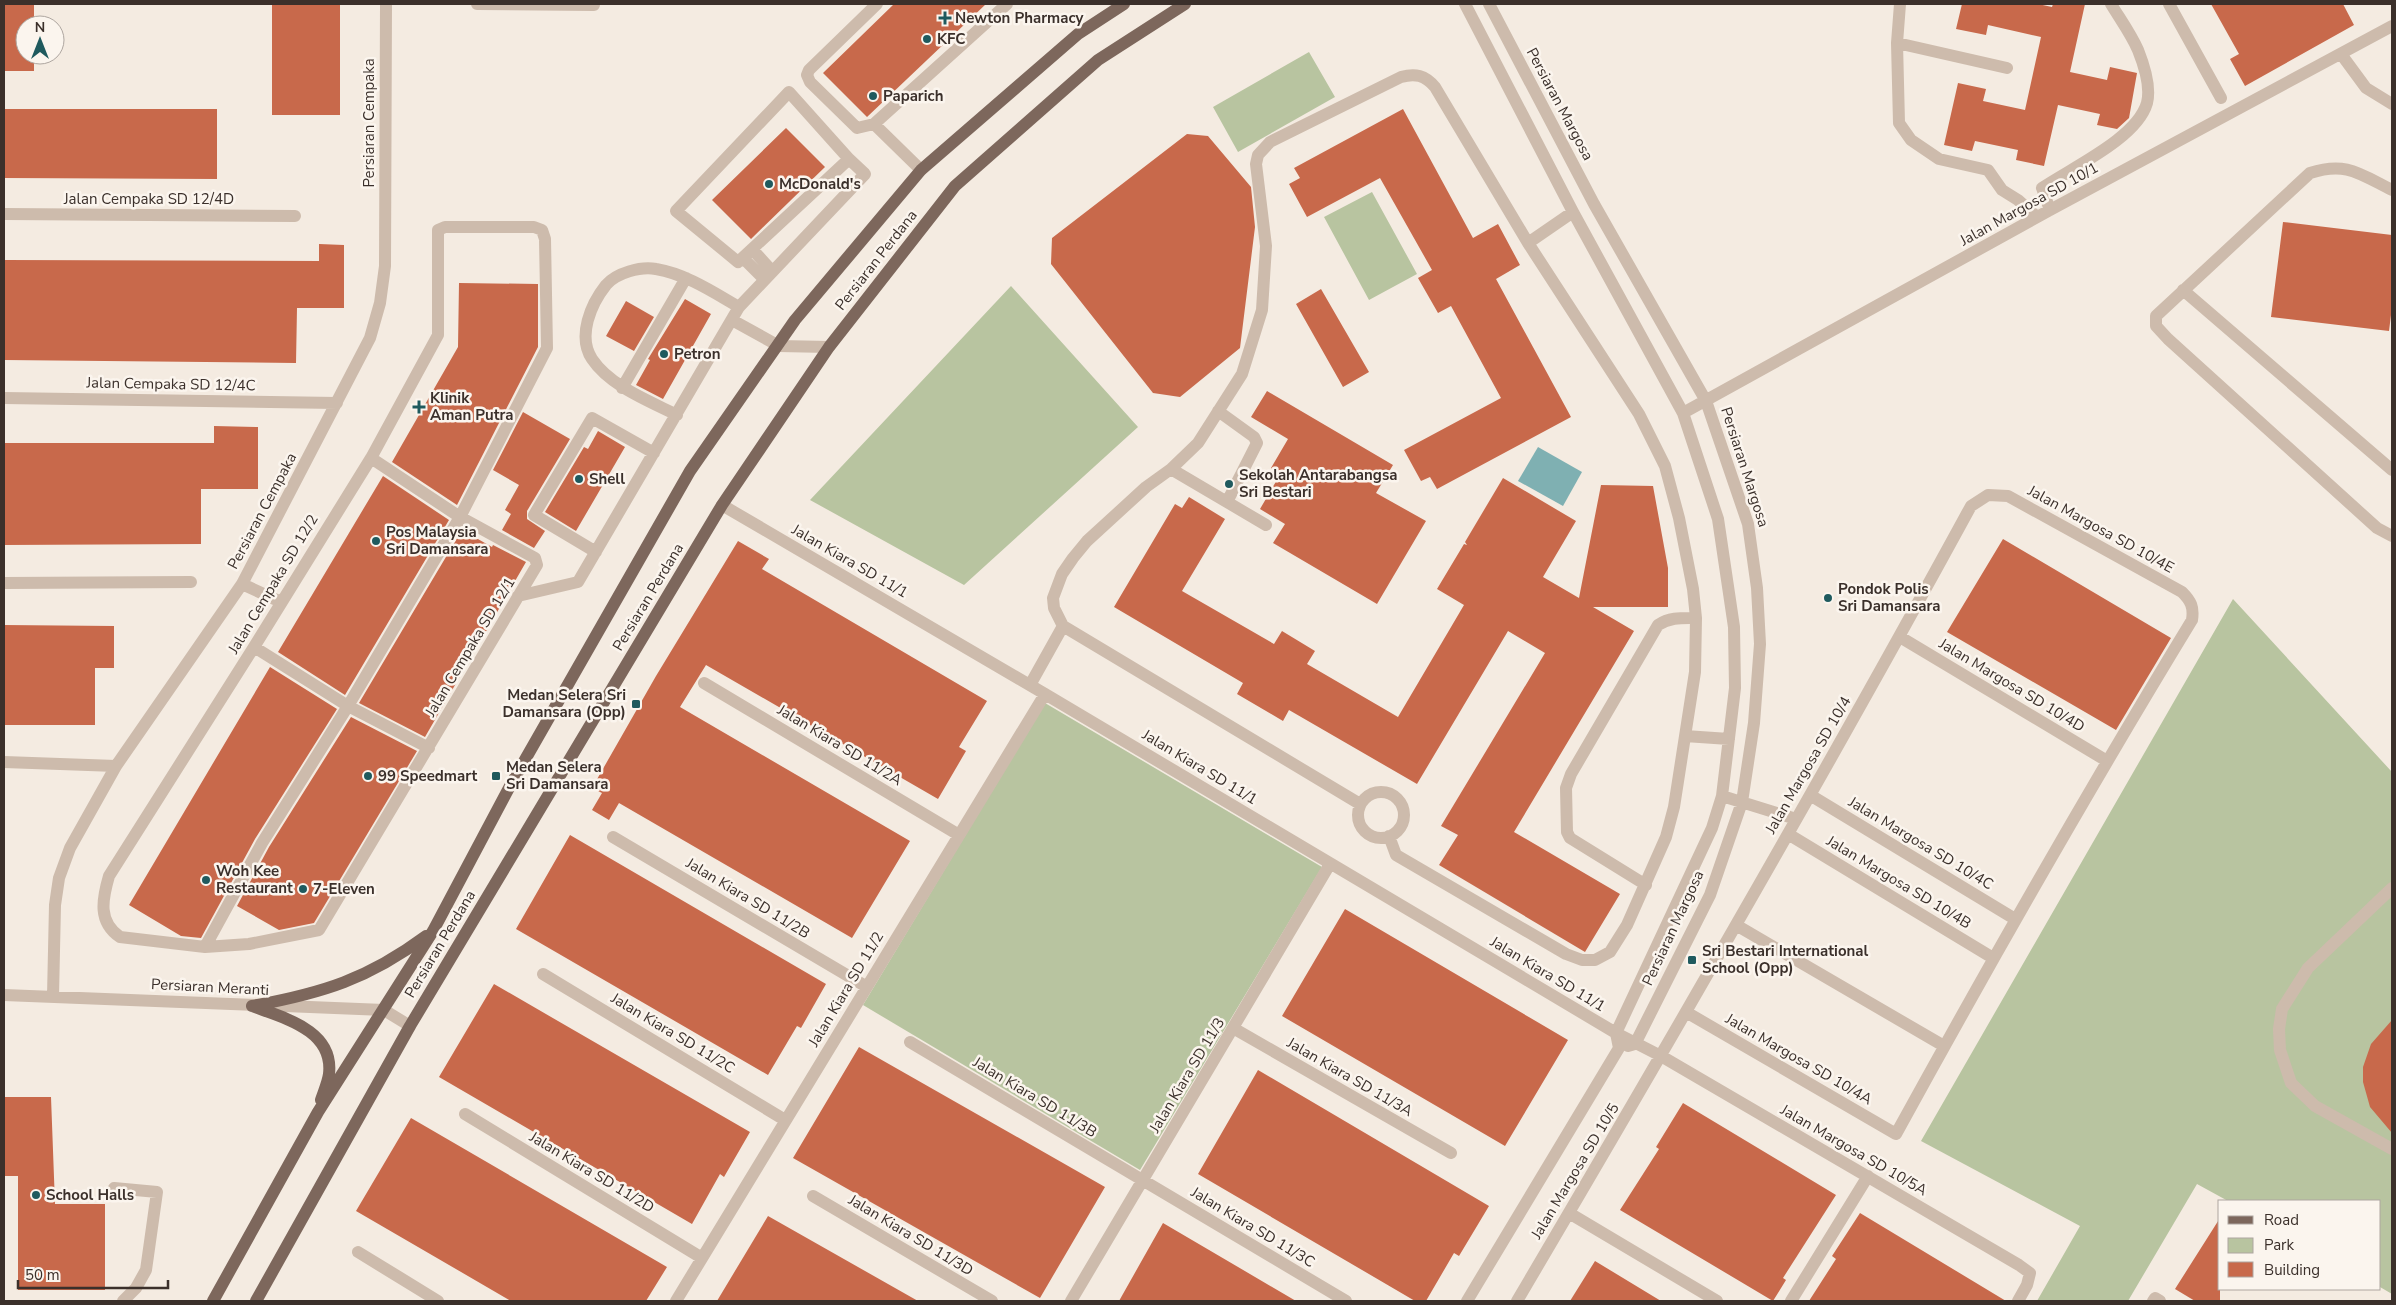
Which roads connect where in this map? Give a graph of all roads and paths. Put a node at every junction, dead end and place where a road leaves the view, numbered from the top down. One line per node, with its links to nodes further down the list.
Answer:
1 (386, 4): 40 (street, Persiaran Cempaka)
2 (477, 4): 12 (street)
3 (877, 4): 19 (street)
4 (1007, 4): 19 (street)
5 (1124, 4): 21 (main road, Persiaran Perdana)
6 (1185, 4): 36 (main road, Persiaran Perdana)
7 (1465, 4): 24 (street, Persiaran Margosa)
8 (1489, 4): 39 (street, Persiaran Margosa)
9 (1900, 4): 14 (street)
10 (2111, 4): 23 (street)
11 (2169, 4): 17 (street)
12 (594, 5)
13 (2392, 26): 15 (street, Jalan Margosa SD 10/1)
14 (1898, 43): 16 (street); 27 (street)
15 (2341, 54): 18 (street); 23 (street, Jalan Margosa SD 10/1)
16 (2007, 68)
17 (2221, 98)
18 (2392, 104)
19 (874, 124): 21 (street)
20 (849, 159): 29 (street); 29 (street); 30 (street)
21 (921, 170): 35 (main road, Persiaran Perdana)
22 (2392, 190): 32 (street)
23 (2050, 210): 27 (street, Jalan Margosa SD 10/1)
24 (1573, 212): 28 (street); 42 (street, Persiaran Margosa)
25 (4, 214): 26 (street, Jalan Cempaka SD 12/4D)
26 (294, 216)
27 (2037, 217): 39 (street, Jalan Margosa SD 10/1)
28 (1528, 243): 41 (street); 60 (street)
29 (748, 253): 30 (street)
30 (768, 275): 33 (street)
31 (686, 278): 33 (street); 37 (street); 37 (street)
32 (2183, 290): 47 (street); 53 (street)
33 (740, 307): 34 (street)
34 (732, 320): 35 (street); 43 (street)
35 (779, 346): 36 (street); 88 (main road, Persiaran Perdana)
36 (828, 347): 50 (main road, Persiaran Perdana)
37 (622, 388): 43 (street)
38 (4, 398): 40 (street, Jalan Cempaka SD 12/4C)
39 (1706, 401): 42 (street, Jalan Margosa SD 10/1); 76 (street, Persiaran Margosa)
40 (337, 402): 57 (street, Persiaran Cempaka)
41 (1218, 412): 46 (street); 49 (street)
42 (1683, 414): 69 (street, Persiaran Margosa)
43 (677, 416): 44 (street)
44 (654, 453): 54 (street); 54 (street)
45 (371, 458): 51 (street); 51 (street, Jalan Cempaka SD 12/2); 59 (street, Jalan Cempaka SD 12/2)
46 (1171, 469): 49 (street); 61 (street)
47 (2392, 470)
48 (1988, 495): 62 (street, Jalan Margosa SD 10/4); 71 (street, Jalan Margosa SD 10/4E)
49 (1227, 502): 52 (street)
50 (722, 505): 65 (street, Jalan Kiara SD 11/1); 98 (main road, Persiaran Perdana)
51 (460, 517): 58 (street, Jalan Cempaka SD 12/1); 67 (street)
52 (1266, 525)
53 (2392, 536)
54 (596, 552): 58 (street)
55 (4, 582): 56 (street)
56 (191, 582)
57 (242, 584): 59 (street); 73 (street, Persiaran Cempaka)
58 (518, 596): 70 (street, Jalan Cempaka SD 12/1)
59 (281, 602): 63 (street, Jalan Cempaka SD 12/2)
60 (1696, 618): 68 (street); 84 (street)
61 (1063, 626): 65 (street); 77 (street)
62 (1900, 637): 71 (street, Jalan Margosa SD 10/4D); 74 (street, Jalan Margosa SD 10/4)
63 (254, 647): 67 (street); 89 (street, Jalan Cempaka SD 12/2)
64 (704, 683): 80 (street, Jalan Kiara SD 11/2A)
65 (1030, 685): 66 (street, Jalan Kiara SD 11/1)
66 (1045, 694): 80 (street, Jalan Kiara SD 11/2); 83 (street, Jalan Kiara SD 11/1)
67 (348, 706): 70 (street); 89 (street)
68 (1685, 736): 69 (street); 84 (street)
69 (1729, 739): 75 (street, Persiaran Margosa)
70 (429, 748): 89 (street, Jalan Cempaka SD 12/1)
71 (2107, 761): 86 (street)
72 (4, 762): 73 (street)
73 (116, 766): 94 (street, Persiaran Cempaka)
74 (1810, 795): 78 (street, Jalan Margosa SD 10/4); 86 (street, Jalan Margosa SD 10/4C)
75 (1722, 796): 76 (street); 100 (street, Persiaran Margosa)
76 (1742, 802): 78 (street); 102 (street, Persiaran Margosa)
77 (1360, 804): 81 (street); 81 (street)
78 (1796, 819): 79 (street, Jalan Margosa SD 10/4)
79 (1788, 834): 87 (street, Jalan Margosa SD 10/4); 90 (street, Jalan Margosa SD 10/4B)
80 (959, 835): 92 (street, Jalan Kiara SD 11/2)
81 (1390, 836): 84 (street)
82 (613, 837): 92 (street, Jalan Kiara SD 11/2B)
83 (1330, 864): 99 (street, Jalan Kiara SD 11/3); 100 (street, Jalan Kiara SD 11/1)
84 (1646, 885)
85 (2392, 888): 109 (street)
86 (2015, 920): 90 (street)
87 (1736, 925): 97 (street, Jalan Margosa SD 10/4); 103 (street)
88 (433, 931): 95 (main road); 96 (main road, Persiaran Perdana)
89 (205, 947)
90 (1993, 958): 103 (street)
91 (543, 974): 108 (street, Jalan Kiara SD 11/2C)
92 (867, 987): 108 (street, Jalan Kiara SD 11/2)
93 (4, 995): 94 (street, Persiaran Meranti)
94 (53, 996): 95 (street, Persiaran Meranti)
95 (252, 1006): 96 (street, Persiaran Meranti); 106 (main road)
96 (384, 1010): 98 (street, Persiaran Meranti); 106 (main road, Persiaran Perdana)
97 (1686, 1012): 103 (street, Jalan Margosa SD 10/4A); 105 (street, Jalan Margosa SD 10/4)
98 (410, 1026): 120 (main road, Persiaran Perdana)
99 (1233, 1028): 110 (street, Jalan Kiara SD 11/3A); 112 (street, Jalan Kiara SD 11/3)
100 (1616, 1033): 102 (street, Jalan Kiara SD 11/1); 104 (street)
101 (910, 1042): 112 (street, Jalan Kiara SD 11/3B)
102 (1635, 1044): 104 (street); 105 (street, Jalan Kiara SD 11/1)
103 (1944, 1046)
104 (1619, 1048): 126 (street)
105 (1661, 1056): 111 (street, Jalan Margosa SD 10/5A); 115 (street, Jalan Margosa SD 10/5)
106 (318, 1112): 119 (main road, Persiaran Perdana)
107 (465, 1114): 117 (street, Jalan Kiara SD 11/2D)
108 (786, 1120): 117 (street, Jalan Kiara SD 11/2)
109 (2392, 1149)
110 (1450, 1153)
111 (1868, 1176): 129 (street); 130 (street, Jalan Margosa SD 10/5A)
112 (1143, 1180): 124 (street, Jalan Kiara SD 11/3); 125 (street, Jalan Kiara SD 11/3C)
113 (114, 1188): 118 (street)
114 (814, 1196): 123 (street, Jalan Kiara SD 11/3D)
115 (1569, 1213): 127 (street, Jalan Margosa SD 10/5); 128 (street)
116 (358, 1252): 121 (street)
117 (702, 1258): 122 (street, Jalan Kiara SD 11/2)
118 (123, 1301)
119 (213, 1301)
120 (256, 1301)
121 (438, 1301)
122 (676, 1301)
123 (992, 1301)
124 (1071, 1301)
125 (1346, 1301)
126 (1467, 1301)
127 (1517, 1301)
128 (1717, 1301)
129 (1791, 1301)
130 (2018, 1301)

